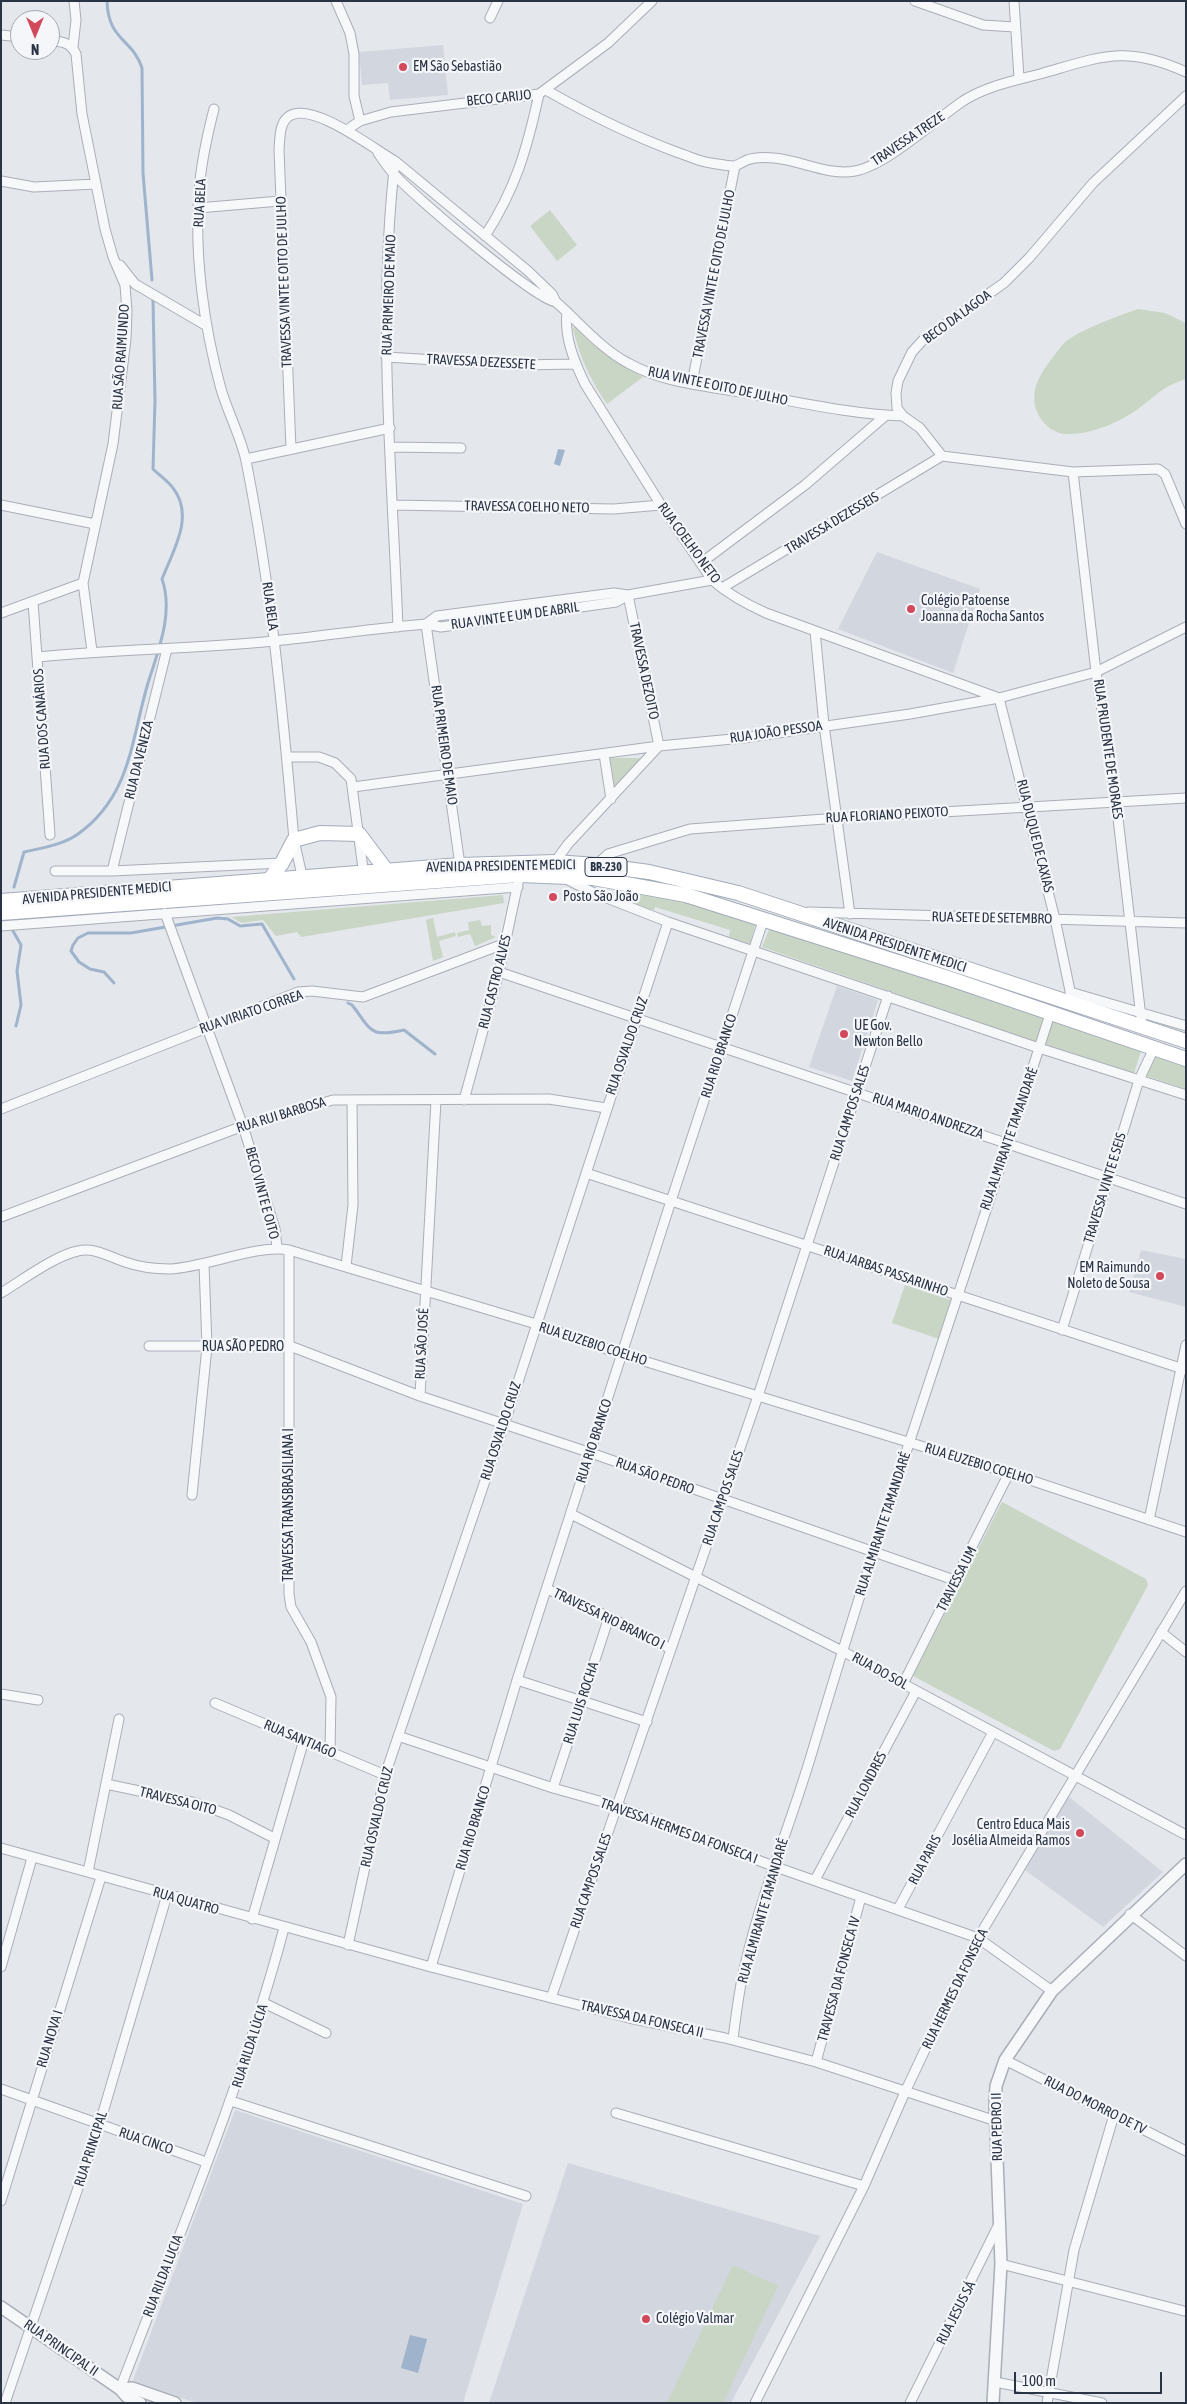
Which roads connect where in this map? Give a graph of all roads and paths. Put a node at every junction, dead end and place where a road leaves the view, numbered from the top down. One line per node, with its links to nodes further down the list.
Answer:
1 (74, 1): 10 (street)
2 (336, 1): 17 (street)
3 (498, 1): 7 (street)
4 (915, 1): 8 (street)
5 (1014, 1): 8 (street)
6 (645, 3): 13 (street, BECO CARIJO)
7 (490, 18)
8 (1015, 27): 12 (street)
9 (60, 41): 10 (street)
10 (73, 47): 24 (street, RUA SÃO RAIMUNDO)
11 (1186, 72): 12 (street, TRAVESSA TREZE)
12 (1019, 78): 21 (street, TRAVESSA TREZE)
13 (543, 92): 17 (street, BECO CARIJO); 21 (street, TRAVESSA TREZE); 27 (street)
14 (1186, 96): 36 (street, BECO DA LAGOA)
15 (214, 110): 26 (street, RUA BELA)
16 (289, 117): 18 (street, RUA VINTE E OITO DE JULHO); 25 (street, TRAVESSA VINTE E OITO DE JULHO)
17 (360, 121): 18 (street, BECO CARIJO)
18 (348, 129): 19 (street, RUA VINTE E OITO DE JULHO)
19 (376, 151): 20 (street, RUA VINTE E OITO DE JULHO); 22 (street, RUA VINTE E OITO DE JULHO)
20 (396, 161): 22 (street, RUA PRIMEIRO DE MAIO); 27 (street, RUA VINTE E OITO DE JULHO)
21 (735, 166): 34 (street, TRAVESSA VINTE E OITO DE JULHO)
22 (394, 175): 29 (street, RUA VINTE E OITO DE JULHO); 32 (street, RUA PRIMEIRO DE MAIO)
23 (1, 181): 24 (street)
24 (96, 184): 28 (street, RUA SÃO RAIMUNDO)
25 (280, 201): 26 (street); 39 (street, TRAVESSA VINTE E OITO DE JULHO)
26 (198, 208): 31 (street, RUA BELA)
27 (485, 236): 29 (street, RUA VINTE E OITO DE JULHO)
28 (113, 257): 31 (street); 47 (street, RUA SÃO RAIMUNDO)
29 (556, 302): 30 (street, RUA VINTE E OITO DE JULHO)
30 (567, 312): 33 (street, RUA COELHO NETO); 34 (street, RUA VINTE E OITO DE JULHO)
31 (207, 326): 42 (street, RUA BELA)
32 (386, 357): 33 (street, TRAVESSA DEZESSETE); 37 (street, RUA PRIMEIRO DE MAIO)
33 (575, 364): 46 (street, RUA COELHO NETO)
34 (692, 383): 35 (street, RUA VINTE E OITO DE JULHO)
35 (885, 416): 36 (street, RUA VINTE E OITO DE JULHO); 49 (street)
36 (903, 416): 41 (street)
37 (390, 428): 38 (street, RUA PRIMEIRO DE MAIO); 39 (street)
38 (390, 447): 40 (street); 45 (street, RUA PRIMEIRO DE MAIO)
39 (291, 448): 42 (street)
40 (461, 448)
41 (942, 456): 43 (street); 52 (street, TRAVESSA DEZESSEIS)
42 (246, 459): 60 (street, RUA BELA)
43 (1073, 472): 48 (street); 64 (street, RUA PRUDENTE DE MORAES)
44 (1, 505): 47 (street)
45 (393, 505): 46 (street, TRAVESSA COELHO NETO); 57 (street, RUA PRIMEIRO DE MAIO)
46 (661, 505): 49 (street, RUA COELHO NETO)
47 (95, 524): 51 (street, RUA SÃO RAIMUNDO)
48 (1186, 524)
49 (701, 563): 50 (street, RUA COELHO NETO)
50 (712, 580): 52 (street, RUA COELHO NETO); 53 (street, RUA VINTE E UM DE ABRIL)
51 (83, 583): 54 (street); 62 (street, RUA SÃO RAIMUNDO)
52 (722, 588): 59 (street, RUA COELHO NETO)
53 (628, 596): 56 (street, RUA VINTE E UM DE ABRIL); 67 (street, TRAVESSA DEZOITO)
54 (33, 602): 55 (street); 63 (street, RUA DOS CANÁRIOS)
55 (1, 613)
56 (426, 624): 57 (street, RUA VINTE E UM DE ABRIL); 70 (street, RUA PRIMEIRO DE MAIO)
57 (398, 627): 60 (street, RUA VINTE E UM DE ABRIL)
58 (1186, 627): 64 (street, RUA JOÃO PESSOA)
59 (815, 631): 65 (street, RUA COELHO NETO); 66 (street)
60 (275, 641): 61 (street, RUA VINTE E UM DE ABRIL); 69 (street, RUA BELA)
61 (166, 649): 62 (street, RUA VINTE E UM DE ABRIL); 85 (street, RUA DA VENEZA)
62 (92, 651): 63 (street, RUA VINTE E UM DE ABRIL)
63 (38, 657): 78 (street, RUA DOS CANÁRIOS)
64 (1096, 672): 65 (street, RUA JOÃO PESSOA); 74 (street, RUA PRUDENTE DE MORAES)
65 (999, 698): 66 (street, RUA JOÃO PESSOA); 75 (street, RUA DUQUE DE CAXIAS)
66 (824, 725): 67 (street, RUA JOÃO PESSOA); 76 (street)
67 (660, 746): 68 (street, RUA JOÃO PESSOA); 73 (street)
68 (604, 754): 70 (street, RUA JOÃO PESSOA); 73 (street)
69 (286, 757): 71 (street); 79 (street, RUA BELA)
70 (448, 775): 71 (street, RUA JOÃO PESSOA); 82 (street, RUA PRIMEIRO DE MAIO)
71 (354, 787): 77 (street)
72 (1186, 798): 74 (street, RUA FLORIANO PEIXOTO)
73 (612, 799): 80 (street)
74 (1116, 801): 75 (street, RUA FLORIANO PEIXOTO); 102 (street, RUA PRUDENTE DE MORAES)
75 (1028, 807): 76 (street, RUA FLORIANO PEIXOTO); 101 (street, RUA DUQUE DE CAXIAS)
76 (838, 818): 87 (street, RUA FLORIANO PEIXOTO); 99 (street)
77 (359, 834): 79 (main road); 83 (main road); 86 (street)
78 (50, 835)
79 (294, 840): 81 (main road); 91 (street, RUA BELA)
80 (555, 862): 87 (main road, AVENIDA PRESIDENTE MEDICI / BR-230); 88 (main road, AVENIDA PRESIDENTE MEDICI / BR-230); 89 (main road)
81 (282, 863): 85 (street, AVENIDA PRESIDENTE MEDICI); 90 (main road)
82 (460, 865): 83 (main road, AVENIDA PRESIDENTE MEDICI / BR-230); 88 (main road, AVENIDA PRESIDENTE MEDICI / BR-230)
83 (386, 870): 86 (main road, AVENIDA PRESIDENTE MEDICI / BR-230)
84 (54, 871): 85 (street, AVENIDA PRESIDENTE MEDICI)
85 (112, 871)
86 (364, 872): 91 (main road, AVENIDA PRESIDENTE MEDICI / BR-230); 92 (street)
87 (594, 872): 89 (main road, AVENIDA PRESIDENTE MEDICI / BR-230); 93 (main road, AVENIDA PRESIDENTE MEDICI / BR-230); 95 (main road, AVENIDA PRESIDENTE MEDICI / BR-230)
88 (519, 875): 89 (main road, AVENIDA PRESIDENTE MEDICI / BR-230); 92 (main road, AVENIDA PRESIDENTE MEDICI / BR-230); 98 (street); 106 (street, RUA CASTRO ALVES)
89 (561, 876): 103 (street, AVENIDA PRESIDENTE MEDICI)
90 (270, 879): 91 (main road, AVENIDA PRESIDENTE MEDICI / BR-230); 94 (main road, AVENIDA PRESIDENTE MEDICI / BR-230)
91 (303, 883): 92 (main road, AVENIDA PRESIDENTE MEDICI / BR-230); 97 (main road, AVENIDA PRESIDENTE MEDICI / BR-230)
92 (366, 886)
93 (738, 893): 95 (main road); 96 (main road, AVENIDA PRESIDENTE MEDICI / BR-230)
94 (1, 900)
95 (732, 908): 100 (main road, AVENIDA PRESIDENTE MEDICI / BR-230)
96 (798, 912): 99 (street, RUA SETE DE SETEMBRO); 110 (main road, AVENIDA PRESIDENTE MEDICI / BR-230)
97 (1, 913)
98 (165, 913): 105 (street); 114 (street, BECO VINTE E OITO)
99 (850, 914): 101 (street, RUA SETE DE SETEMBRO)
100 (764, 918): 107 (street, RUA RIO BRANCO); 112 (main road, AVENIDA PRESIDENTE MEDICI / BR-230)
101 (1055, 919): 102 (street, RUA SETE DE SETEMBRO); 110 (street, RUA DUQUE DE CAXIAS)
102 (1129, 920): 104 (street, RUA SETE DE SETEMBRO); 111 (street, RUA PRUDENTE DE MORAES)
103 (668, 922): 107 (street, AVENIDA PRESIDENTE MEDICI); 113 (street, RUA OSVALDO CRUZ)
104 (1186, 923)
105 (1, 926)
106 (506, 943): 108 (street, RUA CASTRO ALVES); 114 (street, RUA VIRIATO CORREA)
107 (754, 951): 109 (street, AVENIDA PRESIDENTE MEDICI); 118 (street, RUA RIO BRANCO)
108 (499, 972): 113 (street, RUA MARIO ANDREZZA); 127 (street, RUA CASTRO ALVES)
109 (888, 996): 119 (street, AVENIDA PRESIDENTE MEDICI); 123 (street, RUA CAMPOS SALES)
110 (1072, 998): 111 (street); 115 (main road, AVENIDA PRESIDENTE MEDICI / BR-230)
111 (1140, 1011): 115 (street, RUA PRUDENTE DE MORAES); 116 (street)
112 (1050, 1014): 119 (street, RUA ALMIRANTE TAMANDARÉ); 120 (main road, AVENIDA PRESIDENTE MEDICI / BR-230)
113 (637, 1017): 118 (street, RUA MARIO ANDREZZA); 128 (street, RUA OSVALDO CRUZ)
114 (208, 1026): 129 (street, RUA VIRIATO CORREA); 130 (street, BECO VINTE E OITO)
115 (1142, 1026): 117 (main road, AVENIDA PRESIDENTE MEDICI / BR-230)
116 (1186, 1026)
117 (1186, 1041): 121 (main road)
118 (722, 1047): 123 (street, RUA MARIO ANDREZZA); 134 (street, RUA RIO BRANCO)
119 (1039, 1048): 122 (street, AVENIDA PRESIDENTE MEDICI); 131 (street, RUA ALMIRANTE TAMANDARÉ)
120 (1154, 1048): 121 (main road, AVENIDA PRESIDENTE MEDICI / BR-230); 122 (street, TRAVESSA VINTE E SEIS)
121 (1183, 1058)
122 (1139, 1080): 124 (street, AVENIDA PRESIDENTE MEDICI); 133 (street, TRAVESSA VINTE E SEIS)
123 (857, 1092): 131 (street, RUA MARIO ANDREZZA); 137 (street, RUA CAMPOS SALES)
124 (1186, 1095)
125 (352, 1100): 126 (street, RUA RUI BARBOSA); 130 (street, RUA RUI BARBOSA); 141 (street)
126 (436, 1100): 127 (street, RUA RUI BARBOSA); 142 (street)
127 (464, 1100): 128 (street, RUA RUI BARBOSA)
128 (606, 1108): 132 (street, RUA OSVALDO CRUZ)
129 (1, 1109)
130 (243, 1126): 136 (street, RUA RUI BARBOSA); 138 (street, BECO VINTE E OITO)
131 (1007, 1143): 133 (street, RUA MARIO ANDREZZA); 144 (street, RUA ALMIRANTE TAMANDARÉ)
132 (586, 1173): 134 (street, RUA JARBAS PASSARINHO); 145 (street, RUA OSVALDO CRUZ)
133 (1108, 1178): 135 (street, RUA MARIO ANDREZZA); 146 (street, TRAVESSA VINTE E SEIS)
134 (671, 1201): 137 (street, RUA JARBAS PASSARINHO); 151 (street, RUA RIO BRANCO)
135 (1186, 1204)
136 (1, 1217)
137 (807, 1244): 144 (street, RUA JARBAS PASSARINHO); 154 (street, RUA CAMPOS SALES)
138 (277, 1248): 139 (street, RUA EUZEBIO COELHO); 140 (street, RUA EUZEBIO COELHO)
139 (290, 1250): 141 (street, RUA EUZEBIO COELHO); 149 (street, TRAVESSA TRANSBRASILIANA I)
140 (204, 1264): 143 (street, RUA EUZEBIO COELHO); 150 (street)
141 (346, 1266): 142 (street, RUA EUZEBIO COELHO)
142 (425, 1292): 145 (street, RUA EUZEBIO COELHO); 153 (street, RUA SÃO JOSÉ)
143 (1, 1293)
144 (956, 1296): 146 (street, RUA JARBAS PASSARINHO); 156 (street, RUA ALMIRANTE TAMANDARÉ)
145 (536, 1324): 151 (street, RUA EUZEBIO COELHO); 155 (street, RUA OSVALDO CRUZ)
146 (1062, 1330): 152 (street, RUA JARBAS PASSARINHO)
147 (1186, 1345): 152 (street)
148 (149, 1346): 150 (street, RUA SÃO PEDRO)
149 (290, 1346): 150 (street, RUA SÃO PEDRO); 153 (street, RUA SÃO PEDRO); 186 (street, TRAVESSA TRANSBRASILIANA I)
150 (207, 1347): 159 (street)
151 (621, 1354): 154 (street, RUA EUZEBIO COELHO); 157 (street, RUA RIO BRANCO)
152 (1183, 1369): 162 (street)
153 (420, 1396): 155 (street, RUA SÃO PEDRO)
154 (758, 1396): 156 (street, RUA EUZEBIO COELHO); 160 (street, RUA CAMPOS SALES)
155 (504, 1425): 157 (street, RUA SÃO PEDRO); 184 (street, RUA OSVALDO CRUZ)
156 (910, 1443): 158 (street, RUA EUZEBIO COELHO); 164 (street, RUA ALMIRANTE TAMANDARÉ)
157 (590, 1453): 160 (street, RUA SÃO PEDRO); 161 (street, RUA RIO BRANCO)
158 (1009, 1473): 162 (street, RUA EUZEBIO COELHO); 166 (street, TRAVESSA UM)
159 (192, 1495)
160 (721, 1500): 164 (street, RUA SÃO PEDRO); 165 (street, RUA CAMPOS SALES)
161 (570, 1514): 165 (street, RUA DO SOL); 167 (street, RUA RIO BRANCO)
162 (1149, 1520): 163 (street, RUA EUZEBIO COELHO)
163 (1186, 1532)
164 (874, 1553): 166 (street, RUA SÃO PEDRO); 172 (street, RUA ALMIRANTE TAMANDARÉ)
165 (696, 1575): 171 (street, RUA CAMPOS SALES); 172 (street, RUA DO SOL)
166 (957, 1581): 175 (street, TRAVESSA UM)
167 (547, 1589): 169 (street, TRAVESSA RIO BRANCO I); 174 (street, RUA RIO BRANCO)
168 (1186, 1591): 170 (street, RUA HERMES DA FONSECA)
169 (609, 1617): 171 (street, TRAVESSA RIO BRANCO I); 179 (street, RUA LUIS ROCHA)
170 (1161, 1632): 173 (street); 189 (street, RUA HERMES DA FONSECA)
171 (670, 1649): 182 (street, RUA CAMPOS SALES)
172 (842, 1650): 175 (street, RUA DO SOL); 198 (street, RUA ALMIRANTE TAMANDARÉ)
173 (1186, 1652)
174 (517, 1680): 179 (street); 187 (street, RUA RIO BRANCO)
175 (904, 1684): 176 (street, RUA DO SOL)
176 (916, 1691): 183 (street, RUA DO SOL); 201 (street, RUA LONDRES)
177 (1, 1694): 178 (street)
178 (38, 1700)
179 (581, 1702): 182 (street); 191 (street, RUA LUIS ROCHA)
180 (215, 1703): 185 (street, RUA SANTIAGO)
181 (119, 1719): 190 (street)
182 (647, 1722): 192 (street, RUA CAMPOS SALES)
183 (993, 1732): 189 (street, RUA DO SOL); 204 (street, RUA PARIS)
184 (398, 1736): 187 (street, TRAVESSA HERMES DA FONSECA I); 188 (street, RUA OSVALDO CRUZ)
185 (304, 1740): 186 (street, RUA SANTIAGO); 194 (street)
186 (330, 1751): 188 (street, RUA SANTIAGO)
187 (491, 1768): 191 (street, TRAVESSA HERMES DA FONSECA I); 211 (street, RUA RIO BRANCO)
188 (385, 1774): 209 (street, RUA OSVALDO CRUZ)
189 (1074, 1775): 193 (street, RUA DO SOL); 208 (street, RUA HERMES DA FONSECA)
190 (106, 1784): 194 (street, TRAVESSA OITO); 199 (street)
191 (553, 1788): 192 (street, TRAVESSA HERMES DA FONSECA I)
192 (617, 1806): 198 (street, TRAVESSA HERMES DA FONSECA I); 214 (street, RUA CAMPOS SALES)
193 (1186, 1835)
194 (274, 1838): 206 (street)
195 (1, 1848): 196 (street, RUA QUATRO)
196 (32, 1858): 199 (street, RUA QUATRO); 212 (street)
197 (1186, 1864): 205 (street, RUA PEDRO II)
198 (773, 1866): 201 (street, TRAVESSA HERMES DA FONSECA I); 217 (street, RUA ALMIRANTE TAMANDARÉ)
199 (88, 1872): 200 (street, RUA QUATRO)
200 (101, 1877): 202 (street, RUA QUATRO); 222 (street, RUA NOVA I)
201 (815, 1880): 203 (street, TRAVESSA HERMES DA FONSECA I)
202 (167, 1896): 206 (street, RUA QUATRO); 227 (street, RUA PRINCIPAL)
203 (861, 1897): 204 (street, TRAVESSA HERMES DA FONSECA I); 219 (street, TRAVESSA DA FONSECA IV)
204 (898, 1909): 208 (street, TRAVESSA HERMES DA FONSECA I)
205 (1130, 1914): 210 (street); 213 (street, RUA PEDRO II)
206 (252, 1919): 207 (street, RUA QUATRO)
207 (284, 1928): 209 (street, TRAVESSA DA FONSECA II); 215 (street, RUA RILDA LÚCIA)
208 (978, 1938): 213 (street, TRAVESSA HERMES DA FONSECA I); 221 (street, RUA HERMES DA FONSECA)
209 (348, 1945): 211 (street, TRAVESSA DA FONSECA II)
210 (1186, 1956)
211 (431, 1967): 214 (street, TRAVESSA DA FONSECA II)
212 (1, 1968)
213 (1052, 1991): 218 (street, RUA PEDRO II)
214 (551, 1998): 217 (street, TRAVESSA DA FONSECA II)
215 (264, 2003): 216 (street); 223 (street, RUA RILDA LÚCIA)
216 (326, 2033)
217 (733, 2040): 219 (street, TRAVESSA DA FONSECA II)
218 (1005, 2060): 225 (street, RUA DO MORRO DE TV); 226 (street, RUA PEDRO II)
219 (816, 2062): 221 (street, TRAVESSA DA FONSECA II)
220 (1, 2089): 222 (street, RUA CINCO)
221 (905, 2092): 226 (street, TRAVESSA DA FONSECA II); 230 (street, RUA HERMES DA FONSECA)
222 (31, 2100): 227 (street, RUA CINCO); 232 (street, RUA NOVA I)
223 (231, 2101): 229 (street, RUA RILDA LÚCIA); 231 (street)
224 (616, 2113): 230 (street)
225 (1114, 2115): 228 (street, RUA DO MORRO DE TV); 235 (street)
226 (996, 2121): 233 (street, RUA PEDRO II)
227 (99, 2126): 229 (street, RUA CINCO); 238 (street, RUA PRINCIPAL)
228 (1186, 2151)
229 (206, 2162): 240 (street, RUA RILDA LUCIA)
230 (864, 2186): 245 (street, RUA HERMES DA FONSECA)
231 (526, 2196)
232 (1, 2201)
233 (1000, 2223): 234 (street, RUA PEDRO II); 246 (street, RUA JESUS SÁ)
234 (1000, 2264): 235 (street); 239 (street, RUA PEDRO II)
235 (1068, 2282): 237 (street); 241 (street)
236 (1, 2307): 238 (street, RUA PRINCIPAL II)
237 (1184, 2311)
238 (30, 2327): 240 (street, RUA PRINCIPAL II); 242 (street, RUA PRINCIPAL)
239 (994, 2382): 241 (street); 247 (street, RUA PEDRO II)
240 (120, 2389): 243 (street, RUA PRINCIPAL II); 244 (street, RUA PRINCIPAL II)
241 (1048, 2392): 248 (street); 249 (street)
242 (4, 2399)
243 (140, 2403)
244 (175, 2403)
245 (755, 2403)
246 (910, 2403)
247 (994, 2403)
248 (1048, 2403)
249 (1102, 2403)

